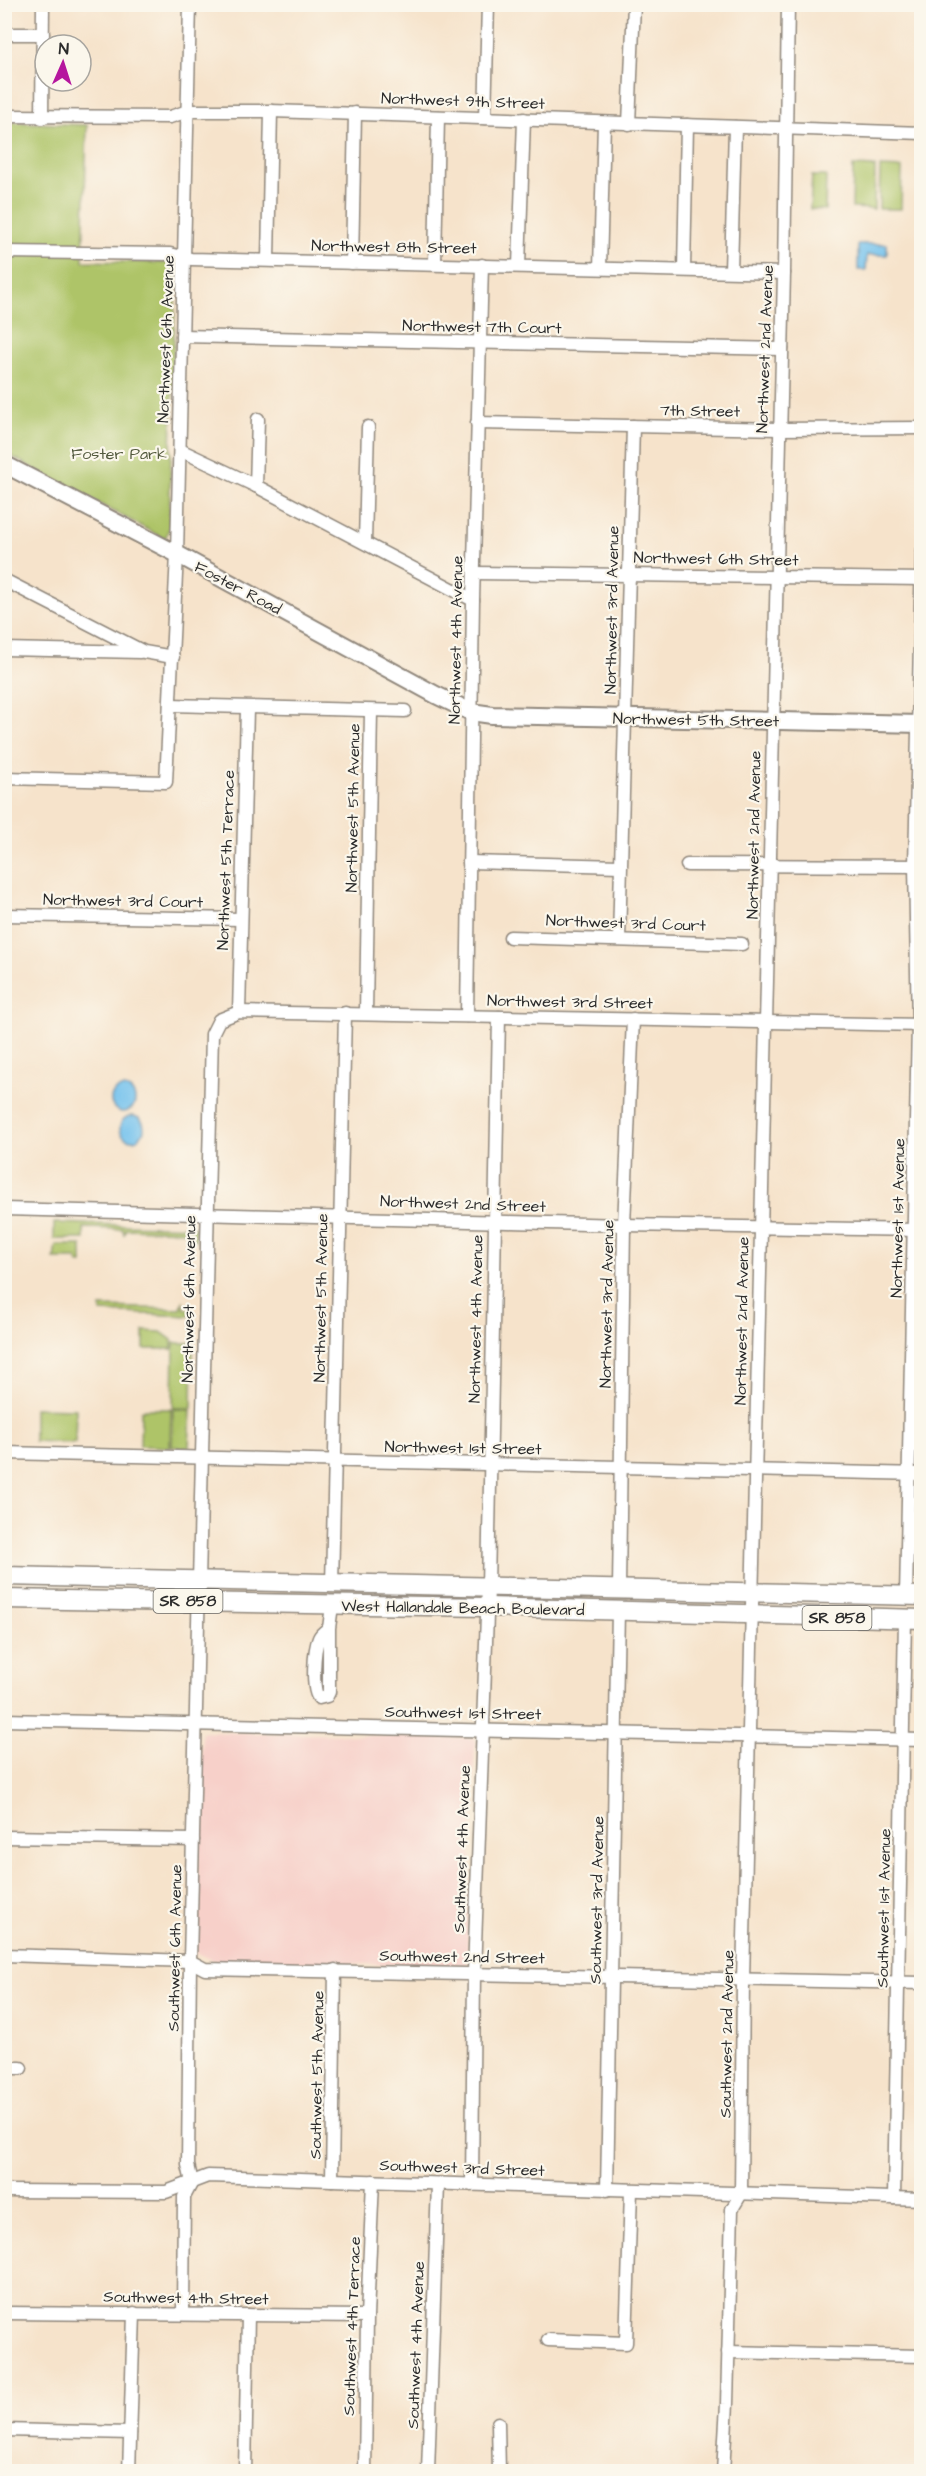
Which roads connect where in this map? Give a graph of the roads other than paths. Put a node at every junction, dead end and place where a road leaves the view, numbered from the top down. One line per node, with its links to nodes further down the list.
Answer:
1 (44, 4): 6 (street)
2 (190, 4): 10 (street, Northwest 6th Avenue)
3 (488, 4): 16 (street)
4 (634, 4): 19 (street)
5 (788, 4): 22 (street, Northwest 2nd Avenue)
6 (43, 33)
7 (4, 34): 8 (street)
8 (33, 34)
9 (42, 93): 15 (street)
10 (188, 111): 11 (street, Northwest 9th Street); 15 (street, Northwest 9th Street); 25 (street, Northwest 6th Avenue)
11 (272, 111): 12 (street, Northwest 9th Street); 26 (street)
12 (356, 113): 14 (street, Northwest 9th Street); 27 (street)
13 (4, 116): 15 (street, Northwest 9th Street)
14 (438, 117): 16 (street, Northwest 9th Street); 28 (street)
15 (42, 118)
16 (485, 118): 17 (street, Northwest 9th Street)
17 (524, 119): 18 (street, Northwest 9th Street); 30 (street)
18 (604, 123): 19 (street, Northwest 9th Street); 31 (street)
19 (629, 123): 20 (street, Northwest 9th Street)
20 (687, 125): 21 (street, Northwest 9th Street); 32 (street)
21 (735, 127): 22 (street, Northwest 9th Street); 33 (street)
22 (787, 128): 23 (street, Northwest 9th Street); 34 (street, Northwest 2nd Avenue)
23 (921, 133)
24 (4, 252): 25 (street, Northwest 8th Street)
25 (184, 256): 26 (street, Northwest 8th Street); 35 (street, Northwest 6th Avenue)
26 (268, 260): 27 (street, Northwest 8th Street)
27 (352, 263): 28 (street, Northwest 8th Street)
28 (435, 263): 29 (street, Northwest 8th Street)
29 (482, 265): 30 (street, Northwest 8th Street); 36 (street, Northwest 4th Avenue)
30 (519, 266): 31 (street, Northwest 8th Street)
31 (600, 268): 32 (street, Northwest 8th Street)
32 (684, 269): 33 (street, Northwest 8th Street)
33 (731, 271): 34 (street, Northwest 8th Street)
34 (784, 273): 37 (street, Northwest 2nd Avenue)
35 (182, 336): 36 (street, Northwest 7th Court); 44 (street, Northwest 6th Avenue)
36 (479, 343): 37 (street, Northwest 7th Court); 39 (street, Northwest 4th Avenue)
37 (782, 349): 43 (street, Northwest 2nd Avenue)
38 (258, 419): 46 (street)
39 (477, 423): 40 (street, 7th Street); 50 (street, Northwest 4th Avenue)
40 (633, 426): 43 (street, 7th Street); 51 (street, Northwest 3rd Avenue)
41 (368, 427): 47 (street)
42 (921, 428): 43 (street, 7th Street)
43 (779, 429): 52 (street, Northwest 2nd Avenue)
44 (180, 450): 46 (street); 49 (street, Northwest 6th Avenue)
45 (4, 464): 49 (street, Foster Road)
46 (256, 486): 47 (street)
47 (365, 542): 55 (street)
48 (921, 552): 53 (street, Northwest 1st Avenue)
49 (177, 555): 58 (street, Northwest 6th Avenue); 63 (street, Foster Road)
50 (474, 573): 51 (street, Northwest 6th Street); 55 (street, Northwest 4th Avenue)
51 (629, 573): 52 (street, Northwest 6th Street); 64 (street, Northwest 3rd Avenue)
52 (777, 577): 53 (street, Northwest 6th Street); 65 (street, Northwest 2nd Avenue)
53 (921, 579): 66 (street, Northwest 1st Avenue)
54 (4, 580): 57 (street)
55 (473, 600): 63 (street, Northwest 4th Avenue)
56 (4, 648): 57 (street)
57 (144, 652): 58 (street)
58 (173, 657): 59 (street, Northwest 6th Avenue)
59 (170, 705): 60 (street); 67 (street, Northwest 6th Avenue)
60 (247, 709): 61 (street); 74 (street, Northwest 5th Terrace)
61 (371, 711): 62 (street); 80 (street, Northwest 5th Avenue)
62 (405, 711)
63 (471, 712): 64 (street, Northwest 5th Street); 68 (street, Northwest 4th Avenue)
64 (626, 718): 65 (street, Northwest 5th Street); 70 (street, Northwest 3rd Avenue)
65 (772, 722): 66 (street, Northwest 5th Street); 72 (street, Northwest 2nd Avenue)
66 (920, 724): 71 (street, Northwest 1st Avenue)
67 (4, 778)
68 (469, 862): 70 (street); 81 (street, Northwest 4th Avenue)
69 (687, 865): 72 (street)
70 (620, 866): 76 (street, Northwest 3rd Avenue)
71 (918, 866): 72 (street); 86 (street, Northwest 1st Avenue)
72 (770, 867): 85 (street, Northwest 2nd Avenue)
73 (4, 915): 74 (street, Northwest 3rd Court)
74 (241, 919): 78 (street, Northwest 5th Terrace)
75 (510, 937): 76 (street, Northwest 3rd Court)
76 (619, 939): 77 (street, Northwest 3rd Court)
77 (742, 944)
78 (239, 1012): 79 (street, Northwest 3rd Street); 84 (street, Northwest 3rd Street)
79 (345, 1013): 80 (street, Northwest 3rd Street); 89 (street, Northwest 5th Avenue)
80 (366, 1013): 81 (street, Northwest 3rd Street)
81 (467, 1016): 82 (street, Northwest 3rd Street)
82 (499, 1017): 83 (street, Northwest 3rd Street); 90 (street, Northwest 4th Avenue)
83 (633, 1019): 85 (street, Northwest 3rd Street); 91 (street, Northwest 3rd Avenue)
84 (219, 1020): 88 (street, Northwest 6th Avenue)
85 (765, 1021): 86 (street, Northwest 3rd Street); 92 (street, Northwest 2nd Avenue)
86 (920, 1025): 93 (street, Northwest 1st Avenue)
87 (4, 1209): 88 (street, Northwest 2nd Street)
88 (207, 1214): 89 (street, Northwest 2nd Street); 95 (street, Northwest 6th Avenue)
89 (339, 1217): 90 (street, Northwest 2nd Street); 96 (street, Northwest 5th Avenue)
90 (495, 1221): 91 (street, Northwest 2nd Street); 97 (street, Northwest 4th Avenue)
91 (624, 1226): 92 (street, Northwest 2nd Street); 98 (street, Northwest 3rd Avenue)
92 (760, 1228): 93 (street, Northwest 2nd Street); 99 (street, Northwest 2nd Avenue)
93 (918, 1230): 100 (street, Northwest 1st Avenue)
94 (4, 1454): 95 (street, Northwest 1st Street)
95 (201, 1458): 96 (street, Northwest 1st Street); 103 (street, Northwest 6th Avenue)
96 (334, 1461): 97 (street, Northwest 1st Street); 104 (street, Northwest 5th Avenue)
97 (489, 1465): 98 (street, Northwest 1st Street); 105 (street, Northwest 4th Avenue)
98 (621, 1468): 99 (street, Northwest 1st Street); 106 (street, Northwest 3rd Avenue)
99 (756, 1470): 100 (street, Northwest 1st Street); 107 (street, Northwest 2nd Avenue)
100 (908, 1474): 101 (street, Northwest 1st Street); 108 (street, Northwest 1st Avenue)
101 (921, 1474)
102 (4, 1576): 103 (main road, West Hallandale Beach Boulevard / SR 858)
103 (200, 1581): 104 (main road, West Hallandale Beach Boulevard / SR 858); 110 (street, Southwest 6th Avenue)
104 (332, 1585): 105 (main road, West Hallandale Beach Boulevard / SR 858)
105 (488, 1587): 106 (main road, West Hallandale Beach Boulevard / SR 858); 112 (street, Southwest 4th Avenue)
106 (619, 1589): 107 (main road, West Hallandale Beach Boulevard / SR 858)
107 (753, 1594): 108 (main road, West Hallandale Beach Boulevard / SR 858); 114 (street, Southwest 2nd Avenue)
108 (914, 1596)
109 (4, 1599): 110 (main road, West Hallandale Beach Boulevard / SR 858)
110 (199, 1601): 111 (main road, West Hallandale Beach Boulevard / SR 858); 118 (street, Southwest 6th Avenue)
111 (332, 1605): 112 (main road, West Hallandale Beach Boulevard / SR 858); 116 (street)
112 (486, 1607): 113 (main road, West Hallandale Beach Boulevard / SR 858); 119 (street, Southwest 4th Avenue)
113 (618, 1611): 114 (main road, West Hallandale Beach Boulevard / SR 858); 120 (street, Southwest 3rd Avenue)
114 (752, 1615): 115 (main road, West Hallandale Beach Boulevard / SR 858); 121 (street, Southwest 2nd Avenue)
115 (913, 1619): 122 (street, Southwest 1st Avenue)
116 (329, 1628): 116 (street)
117 (4, 1720): 118 (street, Southwest 1st Street)
118 (195, 1723): 119 (street, Southwest 1st Street); 125 (street, Southwest 6th Avenue)
119 (484, 1730): 120 (street, Southwest 1st Street); 129 (street, Southwest 4th Avenue)
120 (616, 1734): 121 (street, Southwest 1st Street); 130 (street, Southwest 3rd Avenue)
121 (750, 1736): 122 (street, Southwest 1st Street); 131 (street, Southwest 2nd Avenue)
122 (904, 1739): 123 (street, Southwest 1st Street); 132 (street, Southwest 1st Avenue)
123 (921, 1740)
124 (4, 1837): 125 (street)
125 (193, 1840): 127 (street, Southwest 6th Avenue)
126 (4, 1955): 127 (street, Southwest 2nd Street)
127 (190, 1961): 128 (street, Southwest 2nd Street); 138 (street, Southwest 6th Avenue)
128 (335, 1970): 129 (street, Southwest 2nd Street); 136 (street, Southwest 5th Avenue)
129 (474, 1973): 130 (street, Southwest 2nd Street); 140 (street, Southwest 4th Avenue)
130 (613, 1977): 131 (street, Southwest 2nd Street); 141 (street, Southwest 3rd Avenue)
131 (743, 1980): 132 (street, Southwest 2nd Street); 144 (street, Southwest 2nd Avenue)
132 (898, 1983): 133 (street, Southwest 2nd Street); 145 (street, Southwest 1st Avenue)
133 (921, 1983)
134 (4, 2068): 135 (street)
135 (21, 2068)
136 (332, 2180): 137 (street, Southwest 3rd Street); 138 (street, Southwest 3rd Street)
137 (373, 2181): 139 (street, Southwest 3rd Street); 151 (street, Southwest 4th Terrace)
138 (192, 2182): 142 (street, Southwest 3rd Street); 149 (street, Southwest 6th Avenue)
139 (438, 2184): 140 (street, Southwest 3rd Street); 161 (street, Southwest 4th Avenue)
140 (472, 2185): 141 (street, Southwest 3rd Street)
141 (607, 2190): 143 (street, Southwest 3rd Street)
142 (4, 2191)
143 (631, 2191): 144 (street, Southwest 3rd Street); 152 (street)
144 (741, 2194): 145 (street, Southwest 3rd Street); 153 (street, Southwest 2nd Avenue)
145 (894, 2198): 146 (street, Southwest 3rd Street)
146 (921, 2199)
147 (4, 2313): 148 (street, Southwest 4th Street)
148 (134, 2313): 149 (street, Southwest 4th Street); 157 (street)
149 (183, 2313): 150 (street, Southwest 4th Street)
150 (248, 2315): 151 (street, Southwest 4th Street); 159 (street)
151 (367, 2316): 160 (street, Southwest 4th Terrace)
152 (548, 2340)
153 (728, 2352): 154 (street); 163 (street, Southwest 2nd Avenue)
154 (921, 2356)
155 (498, 2423): 162 (street)
156 (4, 2430): 157 (street)
157 (130, 2433): 158 (street)
158 (129, 2472)
159 (245, 2472)
160 (364, 2472)
161 (428, 2472)
162 (499, 2472)
163 (723, 2472)

